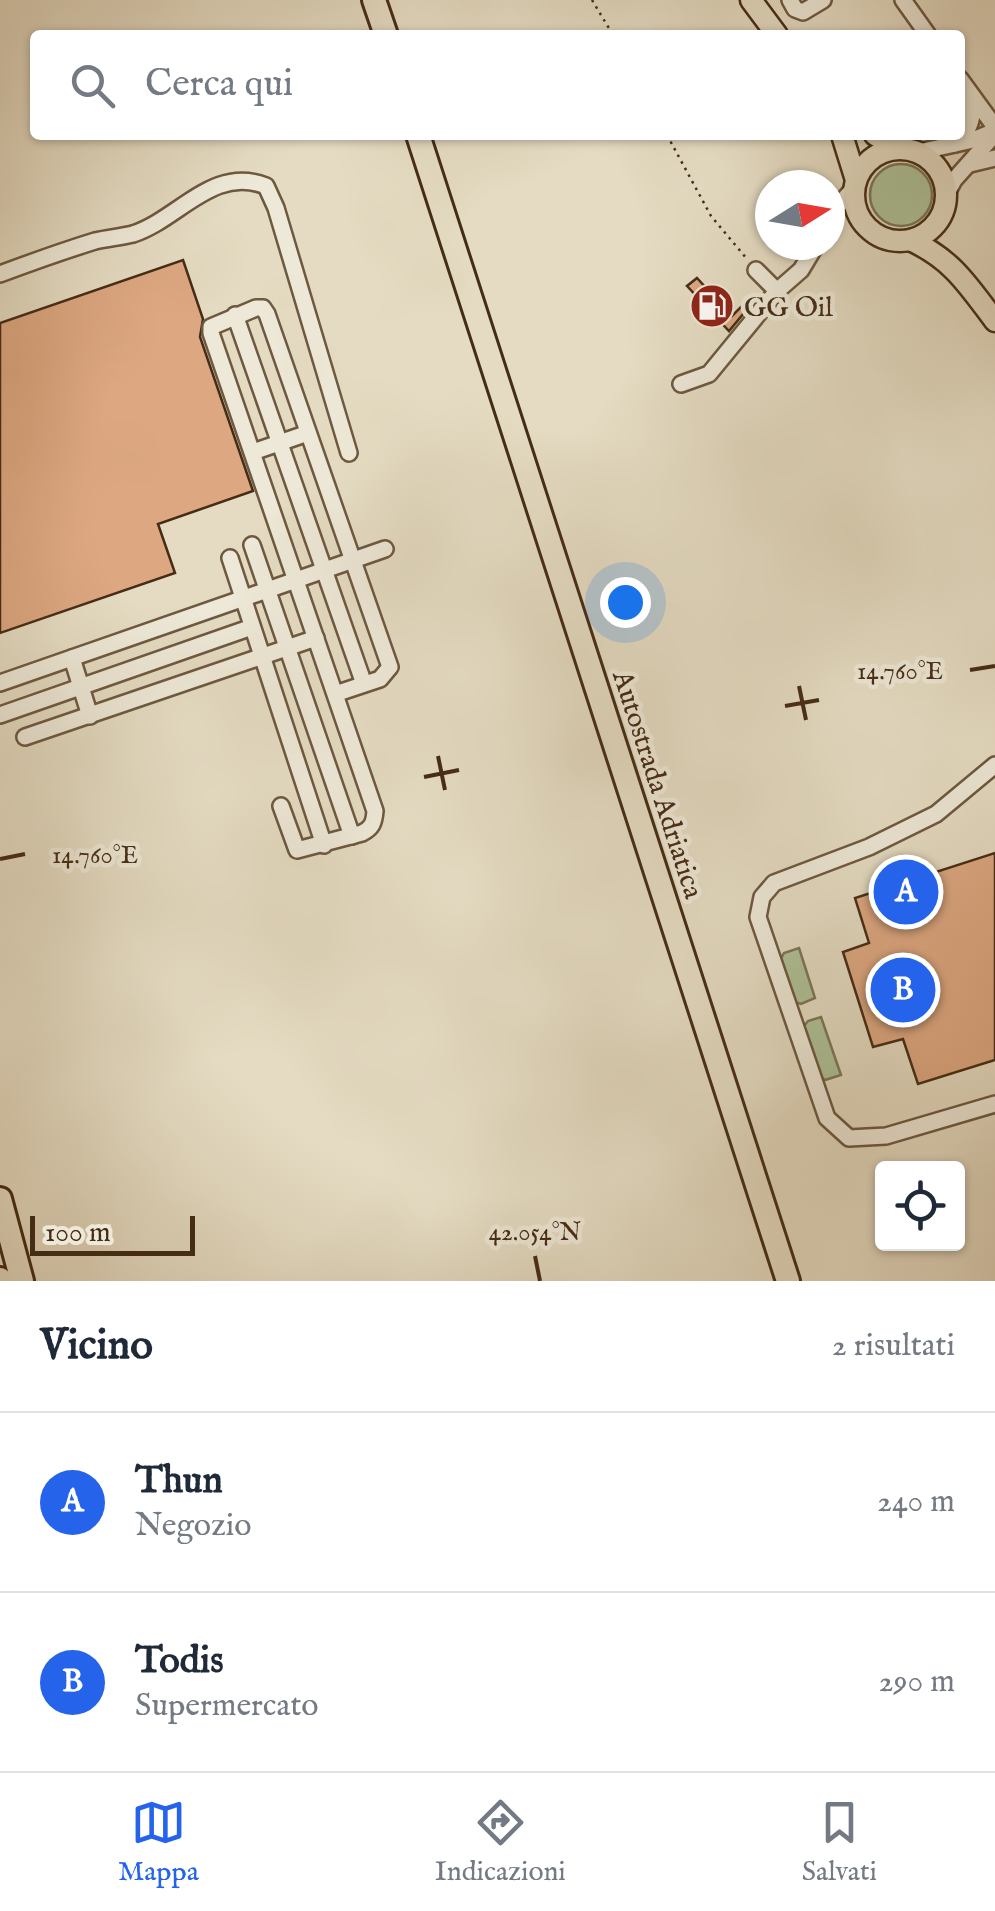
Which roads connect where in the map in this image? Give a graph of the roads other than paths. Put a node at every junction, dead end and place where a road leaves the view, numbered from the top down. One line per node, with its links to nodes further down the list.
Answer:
1 (374, 0): 7 (highway)
2 (390, 0): 8 (highway)
3 (751, 0): 9 (main road)
4 (790, 0): 5 (street)
5 (823, 0)
6 (903, 0): 10 (street)
7 (384, 30)
8 (400, 30)
9 (773, 30)
10 (924, 30)
11 (965, 86): 12 (street)
12 (972, 96): 13 (street); 14 (street)
13 (995, 131): 20 (street); 24 (street)
14 (965, 134)
15 (420, 140): 68 (highway, Autostrada Adriatica)
16 (436, 140): 69 (highway, Autostrada Adriatica)
17 (843, 140): 25 (main road)
18 (884, 140): 21 (main road)
19 (959, 140): 20 (street)
20 (955, 144): 22 (street)
21 (897, 148): 22 (main road); 25 (main road)
22 (919, 152): 27 (main road)
23 (995, 158): 24 (street)
24 (970, 164): 27 (street)
25 (855, 192): 26 (street); 28 (main road)
26 (845, 202)
27 (944, 205): 28 (main road); 30 (main road)
28 (910, 240): 30 (main road)
29 (806, 260): 33 (street)
30 (954, 267): 35 (main road)
31 (756, 270): 33 (street)
32 (0, 274): 40 (street)
33 (776, 291): 36 (street)
34 (235, 315): 37 (street); 38 (street); 39 (street)
35 (995, 321)
36 (681, 384)
37 (308, 433): 38 (street); 44 (street)
38 (280, 443): 39 (street); 45 (street)
39 (253, 452): 46 (street)
40 (349, 453)
41 (252, 545): 47 (street)
42 (385, 550): 44 (street)
43 (230, 558): 48 (street)
44 (354, 561): 45 (street); 55 (street)
45 (324, 572): 46 (street); 55 (street)
46 (297, 581): 47 (street); 50 (street)
47 (269, 590): 48 (street); 51 (street)
48 (242, 600): 49 (street); 52 (street)
49 (252, 627): 53 (street); 56 (street)
50 (316, 638): 51 (street); 57 (street)
51 (289, 649): 53 (street); 63 (street)
52 (72, 658): 54 (street); 56 (street)
53 (262, 658): 59 (street); 64 (street)
54 (0, 683)
55 (364, 684): 57 (street)
56 (82, 688): 58 (street); 59 (street)
57 (335, 694): 63 (street)
58 (0, 715)
59 (90, 716): 60 (street)
60 (24, 737)
61 (995, 765): 65 (street)
62 (281, 806): 64 (street)
63 (352, 836): 64 (street)
64 (324, 844)
65 (995, 1104)
66 (0, 1199): 67 (highway)
67 (22, 1281)
68 (788, 1281)
69 (804, 1281)

